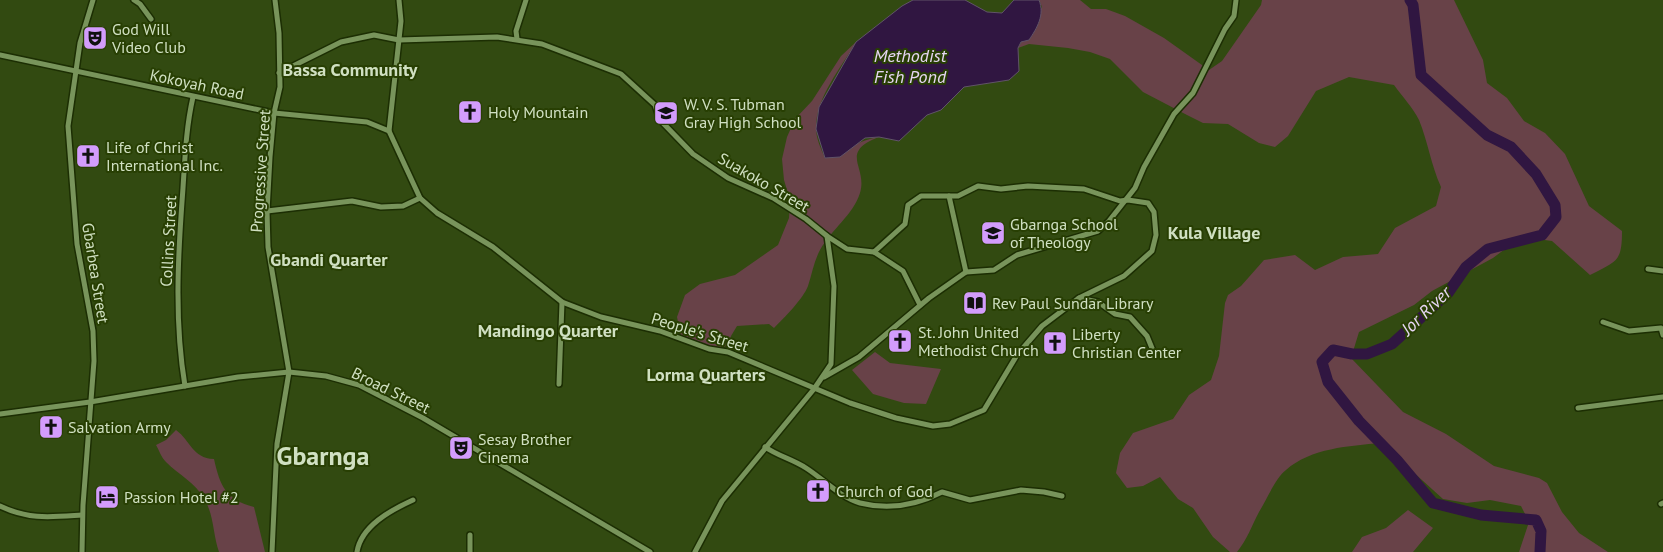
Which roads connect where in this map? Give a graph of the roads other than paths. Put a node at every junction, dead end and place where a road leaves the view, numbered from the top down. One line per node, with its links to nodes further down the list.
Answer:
1 (92, 0): 11 (street, Gbarbea Street)
2 (134, 0): 7 (street)
3 (275, 0): 12 (street, Progressive Street)
4 (399, 0): 9 (street)
5 (526, 0): 8 (street)
6 (1236, 0): 18 (street)
7 (151, 19)
8 (517, 39): 9 (street, Suakoko Street); 20 (street, Suakoko Street)
9 (399, 40): 12 (street, Suakoko Street); 15 (street)
10 (0, 55): 11 (street, Kokoyah Road)
11 (76, 73): 13 (street, Kokoyah Road); 37 (street, Gbarbea Street)
12 (279, 73): 14 (street, Progressive Street)
13 (193, 97): 14 (street, Kokoyah Road); 34 (street, Collins Street)
14 (274, 113): 15 (street, Kokoyah Road); 19 (street, Progressive Street)
15 (389, 131): 17 (street, People's Street)
16 (949, 196): 18 (street, People's Street); 21 (street, People's Street); 24 (street)
17 (420, 198): 19 (street); 26 (street, People's Street)
18 (1128, 200): 24 (street); 25 (street, People's Street)
19 (267, 211): 31 (street, Progressive Street)
20 (827, 236): 21 (street, Suakoko Street); 32 (street)
21 (874, 252): 27 (street)
22 (1648, 269): 23 (street)
23 (1663, 271)
24 (966, 272): 27 (street)
25 (1079, 298): 30 (street); 35 (street, People's Street)
26 (562, 302): 33 (street); 35 (street, People's Street)
27 (920, 305): 32 (street)
28 (1603, 322): 29 (street)
29 (1663, 334)
30 (1154, 353)
31 (289, 372): 34 (street, Broad Street); 47 (street, Progressive Street); 50 (street, Broad Street)
32 (823, 377): 35 (street)
33 (559, 384)
34 (185, 386): 37 (street, Broad Street)
35 (814, 389): 40 (street)
36 (1663, 398): 38 (street)
37 (90, 402): 39 (street, Broad Street); 44 (street, Gbarbea Street)
38 (1578, 408)
39 (0, 414)
40 (765, 447): 41 (street); 51 (street)
41 (1062, 496)
42 (413, 500): 48 (street)
43 (0, 506): 44 (street)
44 (82, 515): 46 (street, Gbarbea Street)
45 (470, 535): 49 (street)
46 (82, 552)
47 (272, 552)
48 (357, 552)
49 (470, 552)
50 (650, 552)
51 (695, 552)

